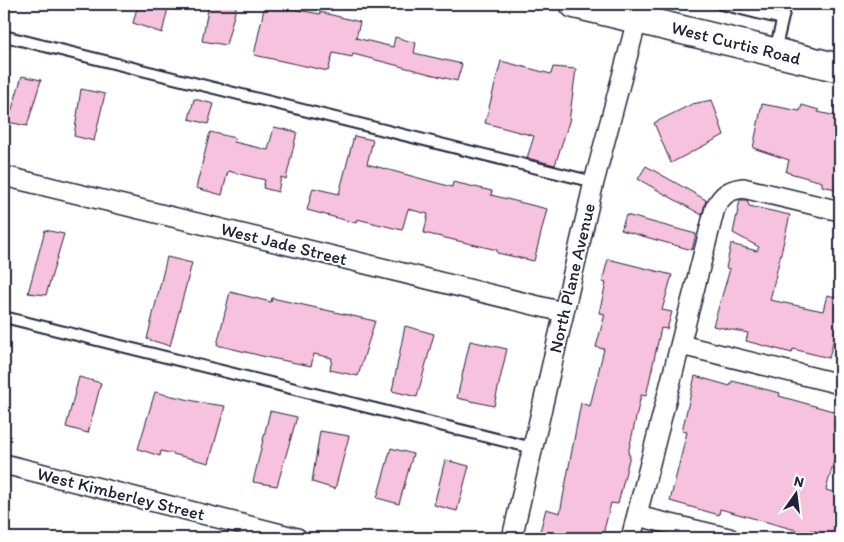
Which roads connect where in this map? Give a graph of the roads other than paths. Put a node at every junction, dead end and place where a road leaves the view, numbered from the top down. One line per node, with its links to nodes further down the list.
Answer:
1 (574, 4): 5 (street, West Curtis Road)
2 (721, 4): 4 (lane)
3 (786, 4): 4 (lane)
4 (782, 19): 7 (lane)
5 (637, 20): 7 (street, West Curtis Road); 10 (street, North Plane Avenue)
6 (4, 36): 10 (lane)
7 (774, 52): 8 (street, West Curtis Road)
8 (840, 68)
9 (4, 176): 12 (street, West Jade Street)
10 (594, 182): 12 (street, North Plane Avenue)
11 (840, 211): 14 (street)
12 (563, 312): 16 (street, North Plane Avenue)
13 (4, 317): 16 (lane)
14 (681, 345): 15 (street); 18 (street)
15 (840, 384)
16 (533, 448): 20 (street, North Plane Avenue)
17 (4, 464): 19 (street, West Kimberley Street)
18 (637, 516): 21 (street); 22 (street)
19 (297, 538)
20 (512, 538)
21 (632, 538)
22 (729, 538)

